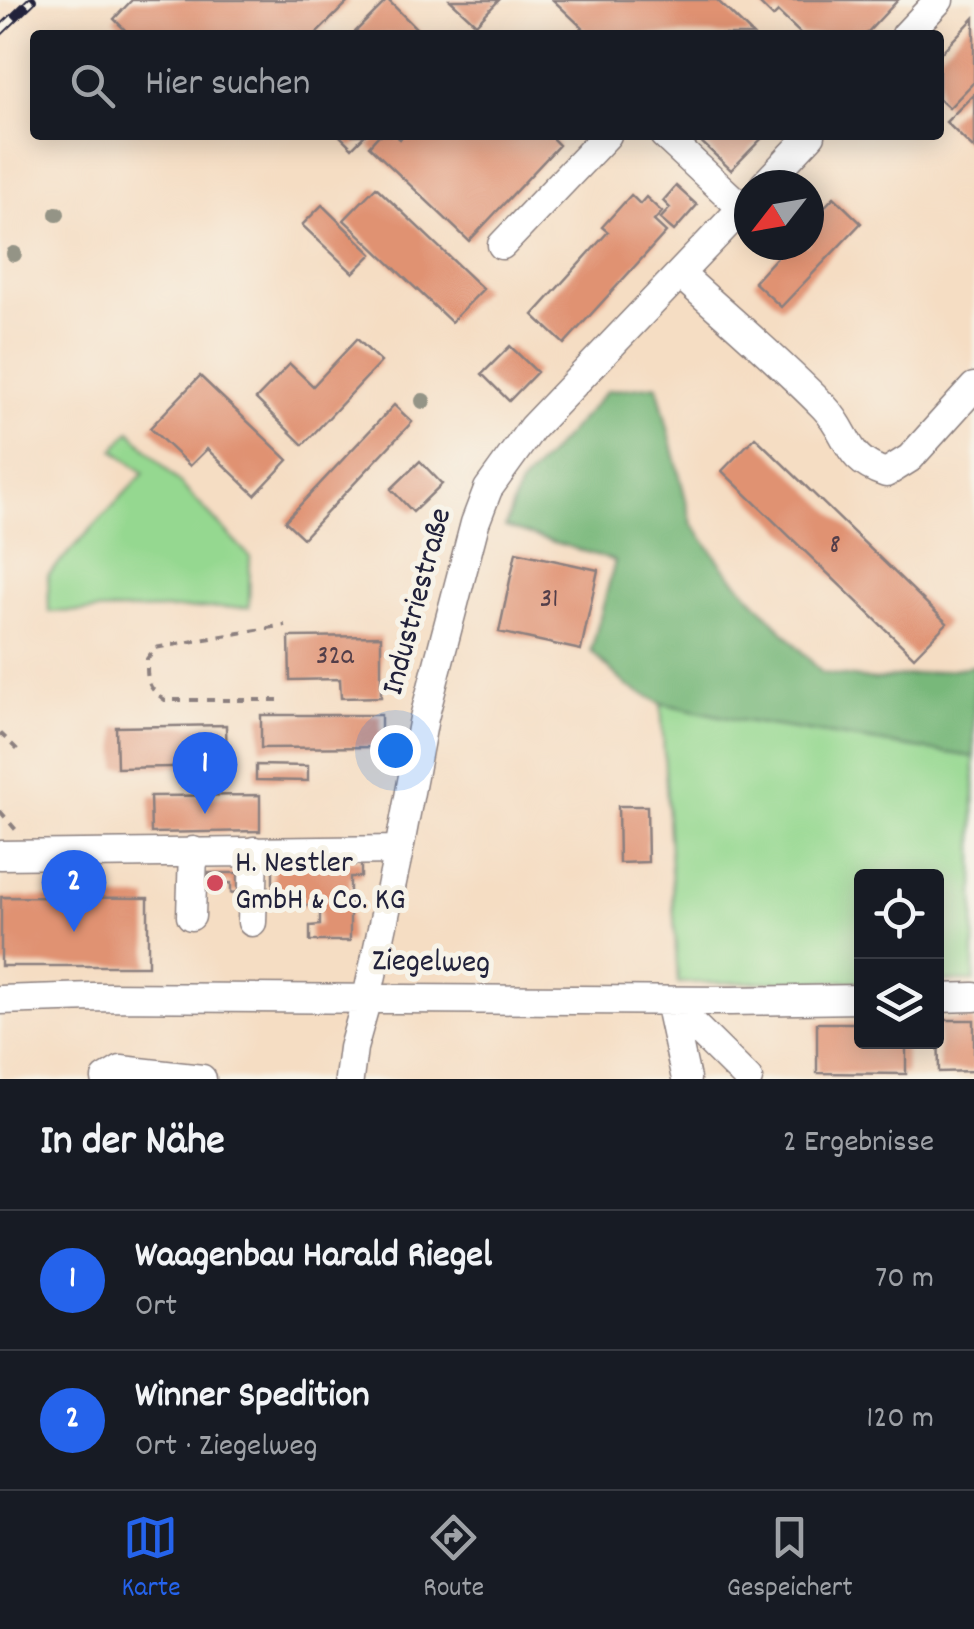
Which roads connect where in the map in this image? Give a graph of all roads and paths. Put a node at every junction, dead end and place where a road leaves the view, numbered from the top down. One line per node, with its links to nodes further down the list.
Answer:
1 (938, 0): 2 (street)
2 (911, 30)
3 (602, 140): 9 (street)
4 (670, 140): 7 (street)
5 (806, 140): 6 (street)
6 (778, 170)
7 (734, 195)
8 (734, 218): 10 (street, Industriestraße)
9 (502, 245)
10 (680, 274): 11 (street); 16 (street, Industriestraße)
11 (974, 387)
12 (285, 626): 13 (path)
13 (278, 700)
14 (0, 733): 15 (path)
15 (23, 755)
16 (399, 850): 18 (street); 23 (street, Industriestraße)
17 (193, 851): 18 (street); 19 (street); 20 (street)
18 (254, 851): 21 (street)
19 (0, 855)
20 (191, 916)
21 (252, 922)
22 (974, 997): 24 (street)
23 (367, 998): 26 (street, Ziegelweg); 27 (street, Ziegelweg); 30 (street, Industriestraße)
24 (944, 998)
25 (854, 999): 27 (street, Ziegelweg)
26 (0, 1000)
27 (669, 1001): 31 (street); 32 (street)
28 (106, 1079): 29 (street)
29 (202, 1079)
30 (349, 1079)
31 (686, 1079)
32 (748, 1079)

